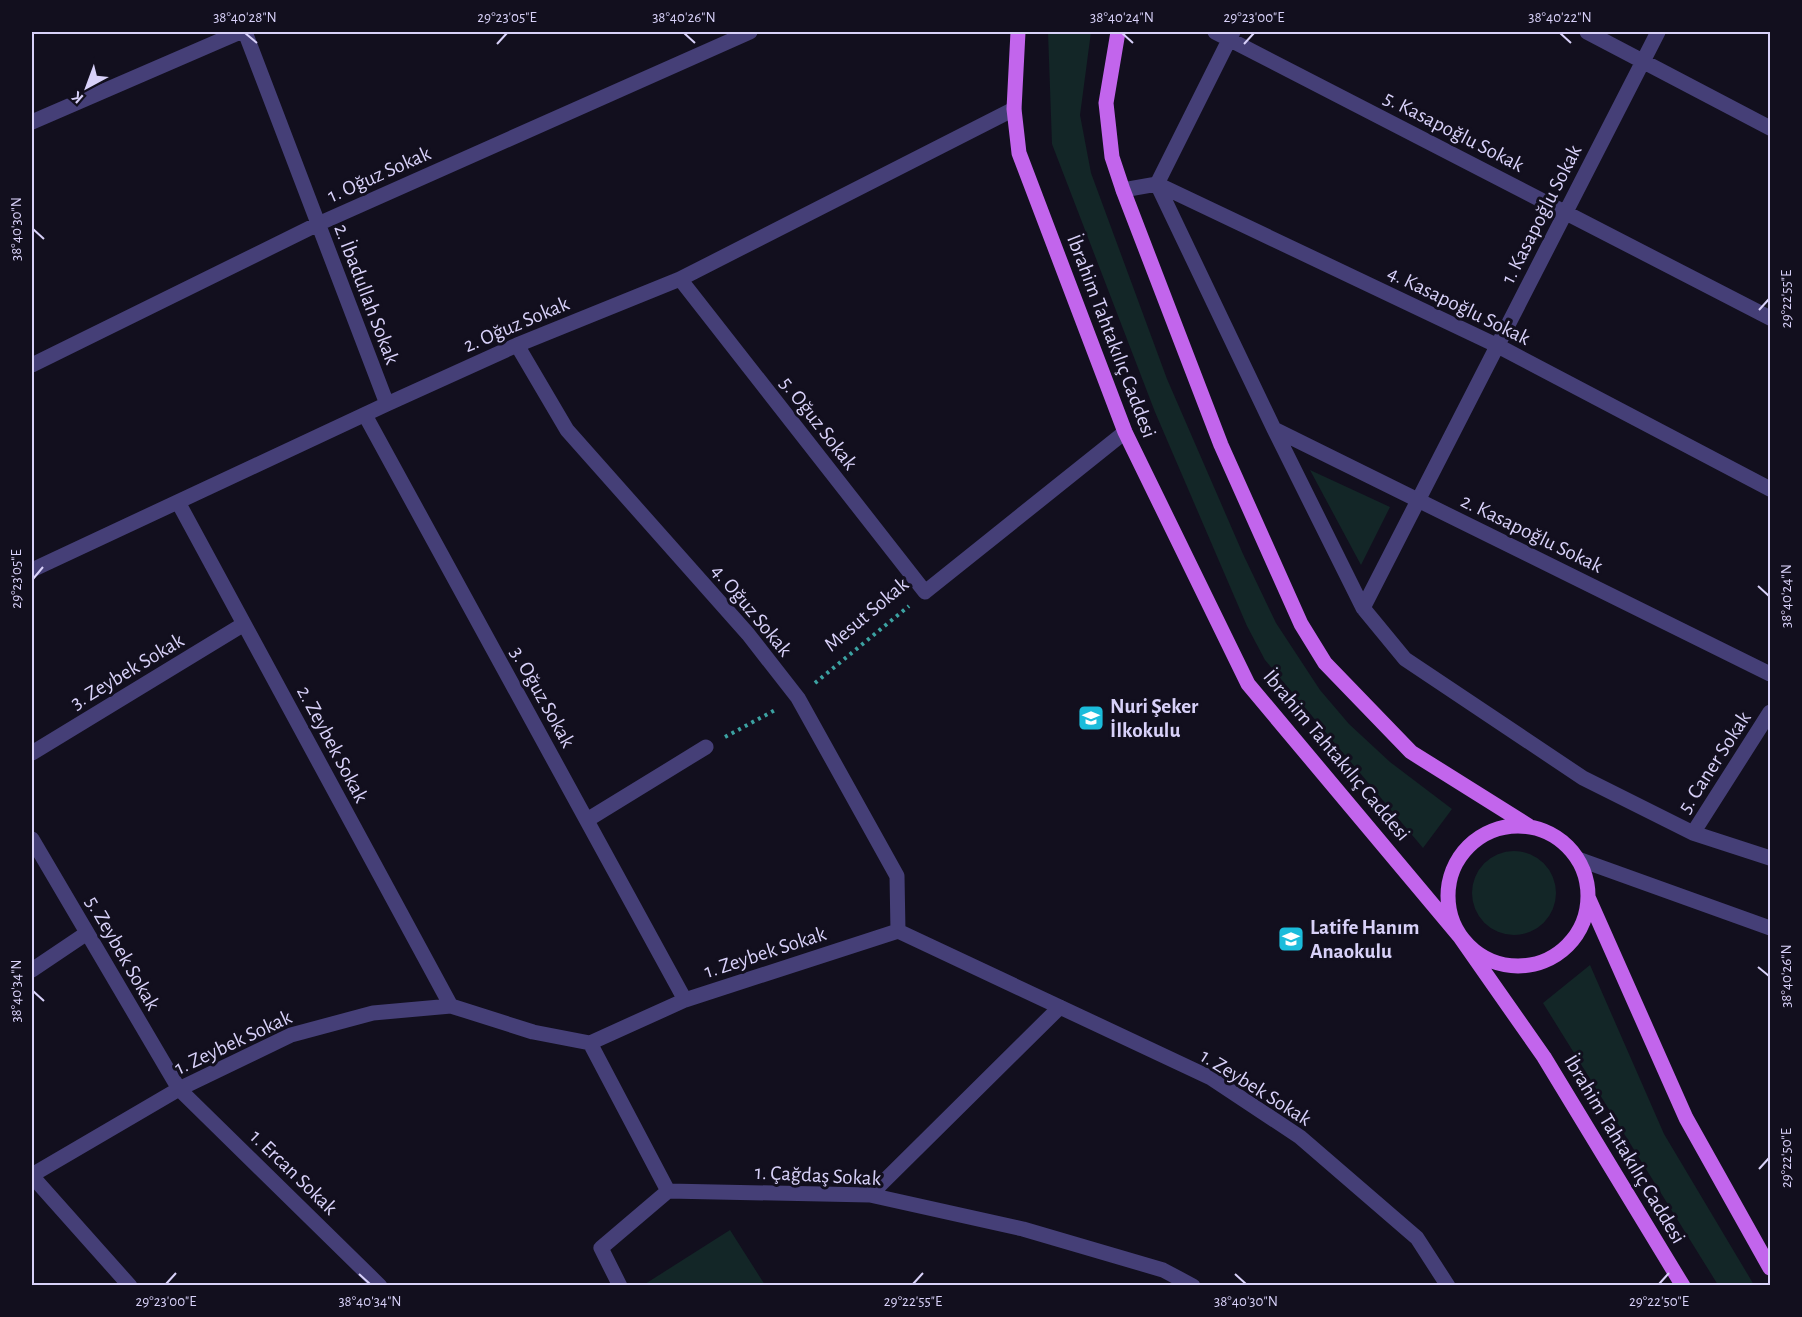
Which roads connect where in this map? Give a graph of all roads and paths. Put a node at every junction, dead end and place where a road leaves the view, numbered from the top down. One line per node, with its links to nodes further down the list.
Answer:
1 (240, 32): 12 (street)
2 (245, 32): 17 (street, 2. İbadullah Sokak)
3 (750, 32): 17 (street, 1. Oğuz Sokak)
4 (1018, 32): 11 (main road, İbrahim Tahtakılıç Caddesi)
5 (1118, 32): 15 (main road)
6 (1215, 32): 9 (street, 5. Kasapoğlu Sokak)
7 (1587, 32): 10 (street)
8 (1658, 32): 10 (street, 1. Kasapoğlu Sokak)
9 (1232, 35): 14 (street); 16 (street, 5. Kasapoğlu Sokak)
10 (1642, 61): 13 (street); 16 (street, 1. Kasapoğlu Sokak)
11 (1014, 109): 18 (street, 2. Oğuz Sokak); 26 (main road, İbrahim Tahtakılıç Caddesi)
12 (32, 122)
13 (1770, 129)
14 (1157, 184): 15 (street); 21 (street, 4. Kasapoğlu Sokak); 25 (street)
15 (1123, 190): 40 (main road)
16 (1565, 212): 19 (street, 5. Kasapoğlu Sokak); 21 (street, 1. Kasapoğlu Sokak)
17 (318, 224): 22 (street, 1. Oğuz Sokak); 23 (street, 2. İbadullah Sokak)
18 (680, 279): 20 (street, 2. Oğuz Sokak); 31 (street, 5. Oğuz Sokak)
19 (1770, 318)
20 (517, 345): 23 (street, 2. Oğuz Sokak); 35 (street, 4. Oğuz Sokak)
21 (1498, 346): 27 (street, 4. Kasapoğlu Sokak); 28 (street, 1. Kasapoğlu Sokak)
22 (32, 365)
23 (387, 404): 24 (street, 2. Oğuz Sokak)
24 (365, 415): 29 (street, 2. Oğuz Sokak); 39 (street, 3. Oğuz Sokak)
25 (1274, 429): 28 (street, 2. Kasapoğlu Sokak); 32 (street)
26 (1125, 432): 31 (street, Mesut Sokak); 49 (main road, İbrahim Tahtakılıç Caddesi)
27 (1770, 489)
28 (1418, 500): 32 (street, 1. Kasapoğlu Sokak); 34 (street, 2. Kasapoğlu Sokak)
29 (178, 502): 30 (street, 2. Oğuz Sokak); 33 (street, 2. Zeybek Sokak)
30 (32, 570)
31 (925, 592): 35 (path, Mesut Sokak)
32 (1363, 608): 41 (street)
33 (244, 624): 38 (street, 3. Zeybek Sokak); 52 (street, 2. Zeybek Sokak)
34 (1770, 674)
35 (798, 698): 37 (path, Mesut Sokak); 47 (street, 4. Oğuz Sokak)
36 (1770, 712): 41 (street, 5. Caner Sokak)
37 (706, 747): 39 (street)
38 (32, 753)
39 (586, 820): 51 (street, 3. Oğuz Sokak)
40 (1529, 826): 44 (main road); 49 (main road)
41 (1693, 833): 43 (street)
42 (32, 838): 48 (street, 5. Zeybek Sokak)
43 (1770, 858)
44 (1578, 859): 45 (main road); 46 (street)
45 (1588, 897): 49 (main road); 59 (main road)
46 (1770, 928)
47 (898, 931): 51 (street, 1. Zeybek Sokak); 53 (street, 1. Zeybek Sokak)
48 (87, 933): 50 (street); 55 (street, 5. Zeybek Sokak)
49 (1460, 937): 65 (main road, İbrahim Tahtakılıç Caddesi)
50 (32, 970)
51 (685, 1000): 54 (street, 1. Zeybek Sokak)
52 (451, 1006): 54 (street, 1. Zeybek Sokak); 55 (street, 1. Zeybek Sokak)
53 (1060, 1007): 58 (street); 64 (street, 1. Zeybek Sokak)
54 (590, 1043): 57 (street)
55 (179, 1089): 56 (street, 1. Zeybek Sokak); 61 (street, 1. Ercan Sokak)
56 (32, 1175): 60 (street)
57 (668, 1191): 58 (street, 1. Çağdaş Sokak); 62 (street)
58 (870, 1195): 63 (street, 1. Çağdaş Sokak)
59 (1770, 1268)
60 (130, 1286)
61 (380, 1286)
62 (620, 1286)
63 (1193, 1286)
64 (1448, 1286)
65 (1683, 1286)

